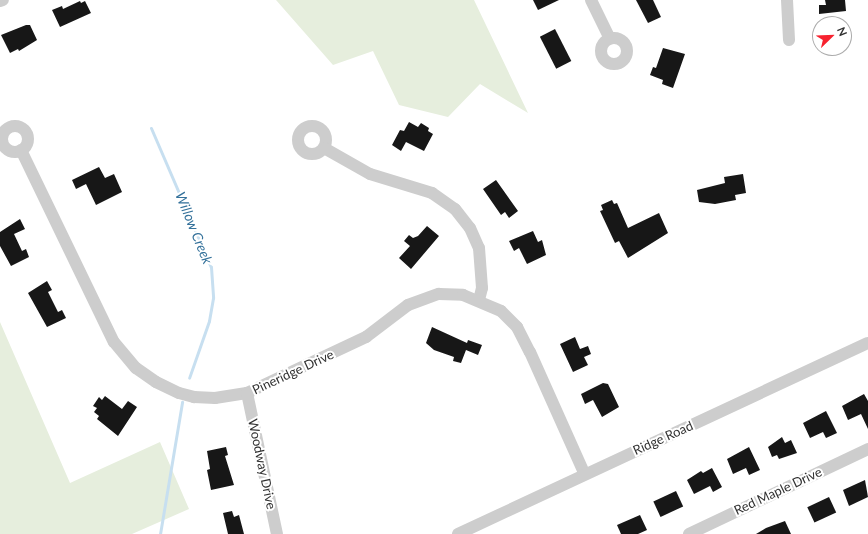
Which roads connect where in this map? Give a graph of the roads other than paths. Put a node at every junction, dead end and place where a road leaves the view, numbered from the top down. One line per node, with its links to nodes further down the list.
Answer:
1 (3, 0): 4 (street)
2 (591, 0): 5 (street)
3 (787, 0): 6 (street)
4 (0, 2)
5 (610, 38)
6 (789, 40)
7 (324, 148): 9 (street)
8 (21, 150): 11 (street, Pineridge Drive)
9 (479, 300): 11 (street, Pineridge Drive); 13 (street, Pineridge Drive)
10 (868, 343): 13 (street, Ridge Road)
11 (247, 393): 14 (street, Woodway Drive)
12 (868, 449): 16 (street, Red Maple Drive)
13 (584, 473): 15 (street, Ridge Road)
14 (277, 534)
15 (458, 534)
16 (689, 534)

